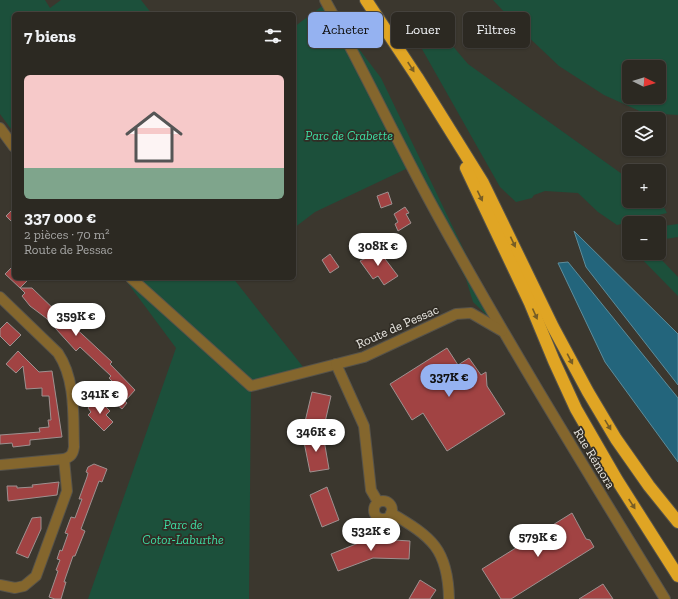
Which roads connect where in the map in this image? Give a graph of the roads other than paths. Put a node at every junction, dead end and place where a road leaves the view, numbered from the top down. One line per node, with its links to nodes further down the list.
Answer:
1 (325, 0): 8 (street, Rue Rémora)
2 (366, 0): 3 (highway, one-way to 3)
3 (445, 123): 12 (highway, one-way to 12); 13 (highway, one-way to 13)
4 (0, 128): 5 (street)
5 (12, 143)
6 (134, 280): 9 (street, Route de Pessac)
7 (0, 297): 10 (street)
8 (503, 331): 9 (street, Route de Pessac); 16 (street, Rue Rémora)
9 (336, 364): 15 (street)
10 (67, 458): 11 (street); 14 (street)
11 (0, 465)
12 (678, 522)
13 (678, 576)
14 (0, 585)
15 (449, 599)
16 (665, 599)

